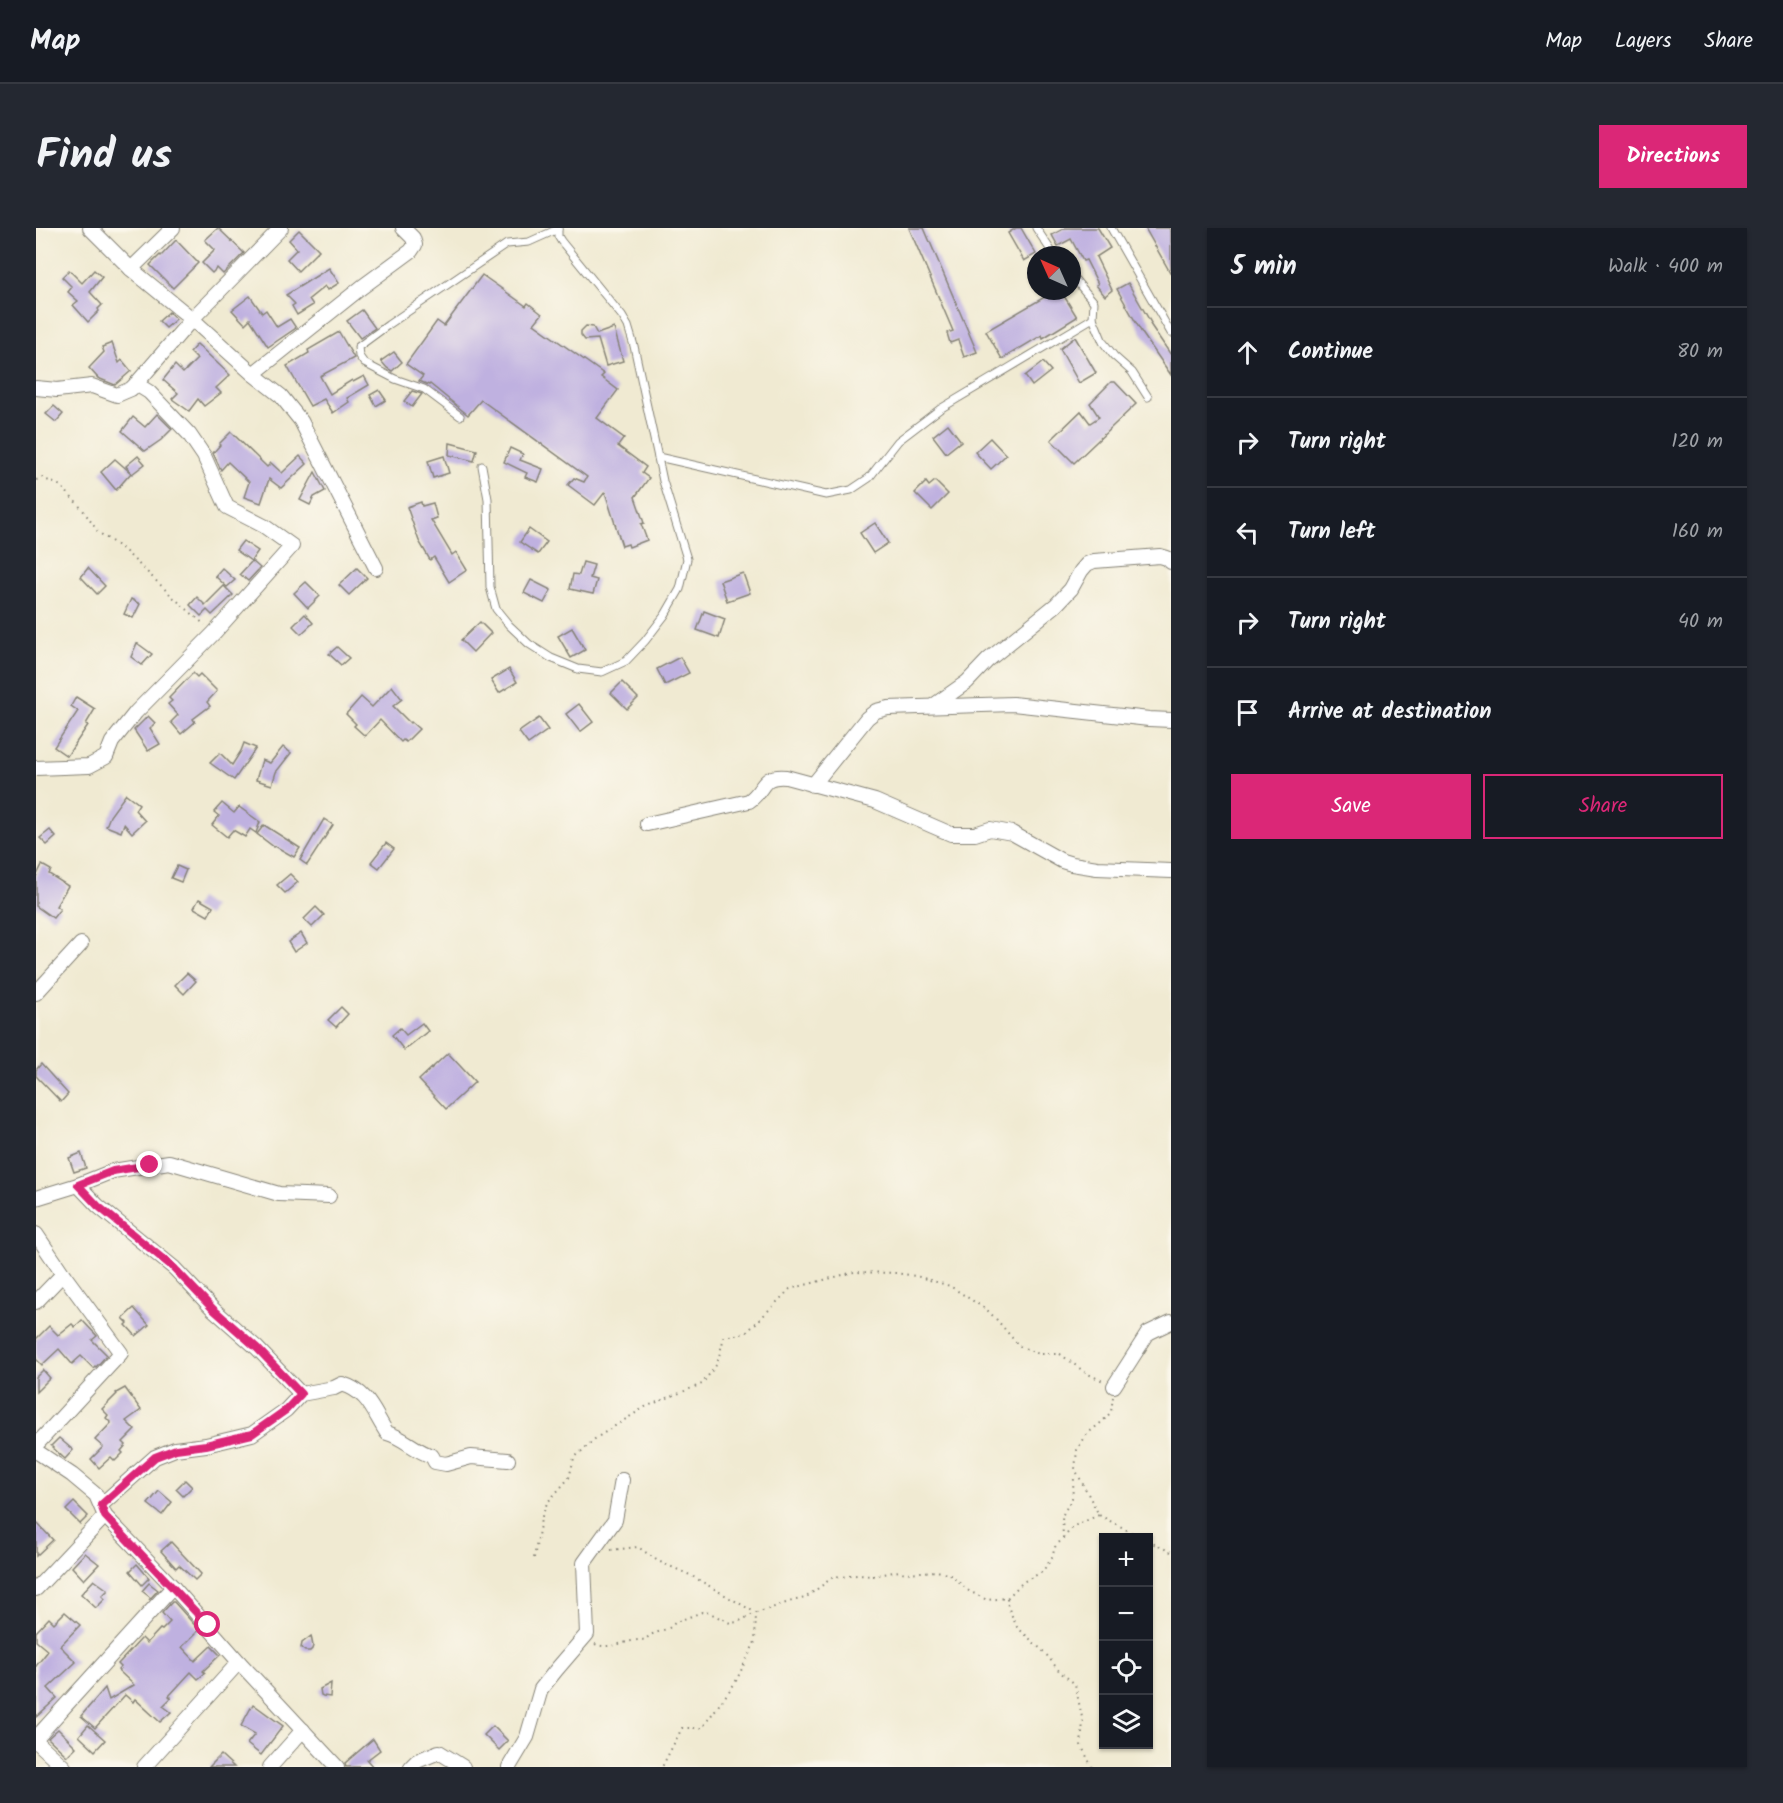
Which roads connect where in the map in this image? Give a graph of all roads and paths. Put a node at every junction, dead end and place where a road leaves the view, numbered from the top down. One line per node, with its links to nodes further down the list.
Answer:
1 (90, 228): 9 (street)
2 (173, 228): 9 (street)
3 (281, 228): 12 (street)
4 (403, 228): 14 (street)
5 (558, 228): 18 (lane); 19 (lane)
6 (1036, 228): 8 (lane)
7 (1111, 228): 13 (lane)
8 (1048, 246)
9 (131, 269): 12 (street)
10 (1081, 287): 11 (lane)
11 (1094, 318): 17 (lane); 19 (lane)
12 (192, 319): 14 (street); 15 (street)
13 (1171, 333)
14 (253, 374): 23 (street)
15 (136, 384): 16 (street); 24 (street)
16 (36, 388)
17 (1148, 397)
18 (460, 416)
19 (658, 457): 20 (lane)
20 (482, 466)
21 (36, 480): 24 (path)
22 (1171, 562): 25 (street)
23 (376, 568)
24 (214, 633): 27 (street)
25 (933, 706): 26 (street); 28 (street)
26 (1171, 720)
27 (36, 768)
28 (813, 784): 29 (street); 30 (street)
29 (647, 824)
30 (1171, 871)
31 (81, 944): 32 (street)
32 (36, 993)
33 (78, 1185): 34 (street); 35 (street); 41 (street)
34 (329, 1196)
35 (36, 1198)
36 (36, 1234): 37 (street)
37 (63, 1274): 38 (street); 42 (street)
38 (36, 1302)
39 (1171, 1322): 40 (street)
40 (1114, 1386): 45 (path); 54 (path)
41 (301, 1394): 44 (street); 47 (street)
42 (36, 1445)
43 (36, 1451): 47 (street)
44 (508, 1460)
45 (1078, 1474): 48 (path); 50 (path)
46 (622, 1480): 69 (street)
47 (103, 1511): 55 (street); 56 (street)
48 (1099, 1515): 49 (path); 50 (path)
49 (1133, 1533)
50 (1063, 1538): 57 (path)
51 (1153, 1543): 53 (path)
52 (604, 1550): 58 (path)
53 (1171, 1552)
54 (534, 1558)
55 (173, 1587): 60 (street); 62 (street)
56 (36, 1589)
57 (1006, 1598): 58 (path); 71 (path)
58 (756, 1613): 59 (path); 70 (path)
59 (590, 1641)
60 (239, 1662): 61 (street); 64 (street)
61 (303, 1730): 65 (street); 66 (street)
62 (36, 1740): 63 (street)
63 (64, 1767)
64 (144, 1767)
65 (270, 1767)
66 (337, 1767)
67 (411, 1767): 68 (street)
68 (463, 1767)
69 (509, 1767)
70 (662, 1767)
71 (1092, 1767)

